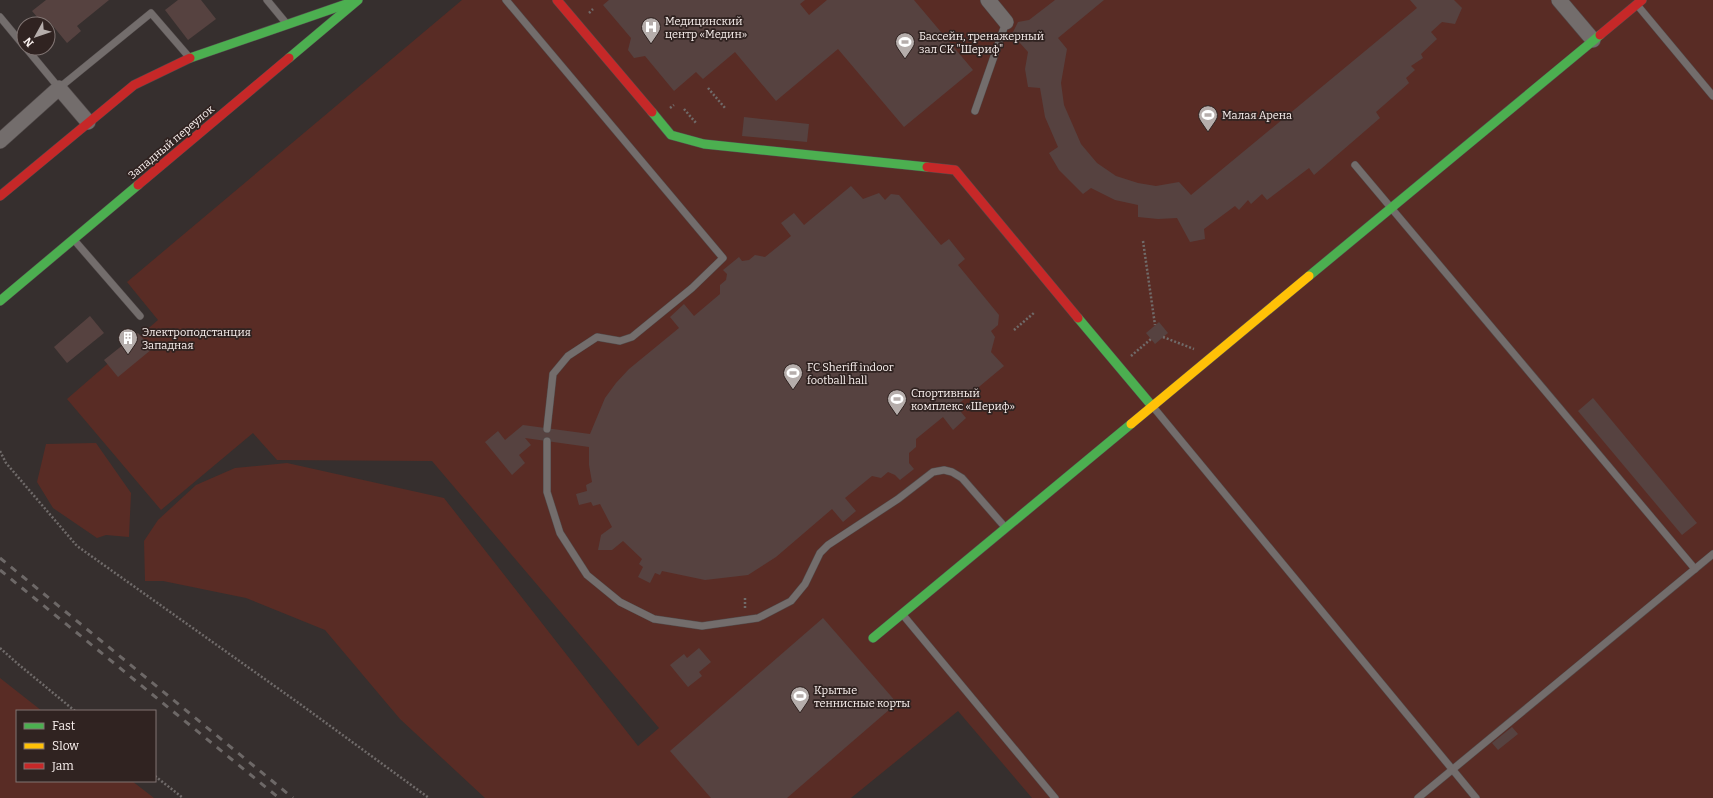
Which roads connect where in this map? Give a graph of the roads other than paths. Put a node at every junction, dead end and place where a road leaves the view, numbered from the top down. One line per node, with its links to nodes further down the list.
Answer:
1 (266, 0): 10 (lane)
2 (358, 0): 10 (street); 23 (street, Западный переулок)
3 (506, 0): 27 (lane)
4 (557, 0): 26 (street)
5 (988, 0): 9 (street)
6 (1559, 0): 12 (street)
7 (1639, 2): 12 (street); 16 (lane)
8 (0, 17): 11 (lane)
9 (1006, 22): 17 (lane)
10 (287, 24): 14 (street)
11 (16, 36)
12 (1593, 40): 22 (street)
13 (33, 56): 15 (lane)
14 (190, 58): 15 (lane); 18 (street)
15 (60, 88): 18 (street); 19 (street)
16 (1713, 96)
17 (975, 111)
18 (88, 122): 21 (street)
19 (0, 141)
20 (1355, 165): 22 (lane)
21 (0, 196)
22 (1391, 208): 26 (street); 31 (lane)
23 (73, 240): 24 (street, Западный переулок); 25 (lane)
24 (0, 302)
25 (140, 316)
26 (1152, 406): 29 (street); 34 (lane)
27 (546, 428)
28 (547, 441): 29 (lane)
29 (1006, 528): 32 (street)
30 (1713, 554): 31 (lane)
31 (1695, 569): 34 (lane)
32 (902, 614): 33 (street); 35 (lane)
33 (873, 638)
34 (1452, 770): 36 (lane); 37 (lane)
35 (1055, 798)
36 (1418, 798)
37 (1476, 798)

